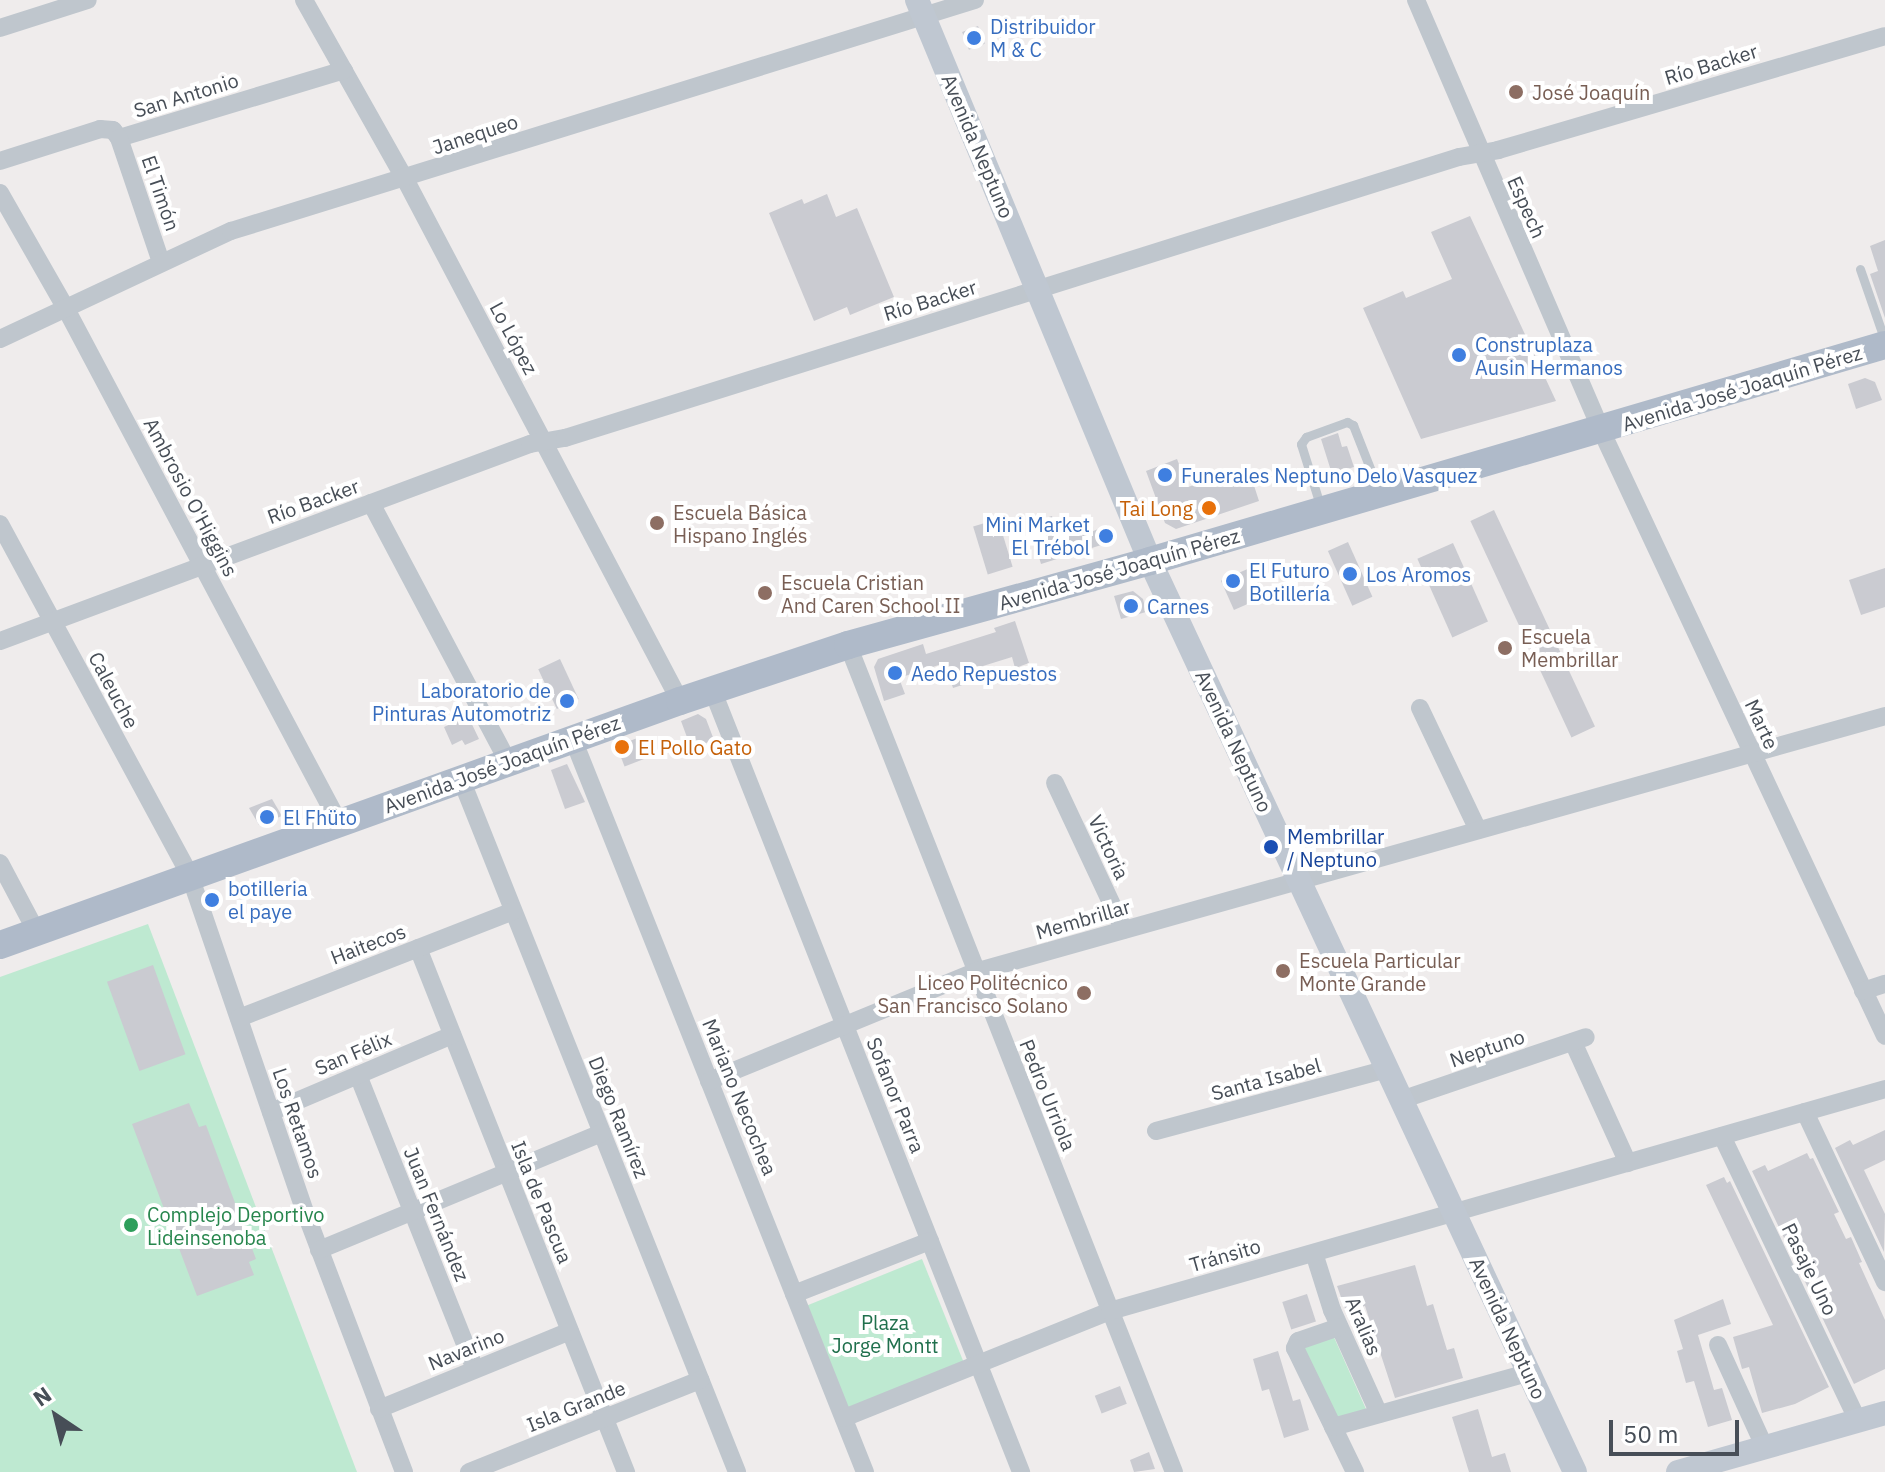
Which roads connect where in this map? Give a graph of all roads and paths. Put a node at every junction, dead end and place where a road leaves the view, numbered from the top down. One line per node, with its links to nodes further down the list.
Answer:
1 (88, 0): 6 (street)
2 (304, 0): 8 (street, Lo López)
3 (975, 0): 5 (street, Janequeo)
4 (1416, 0): 10 (street, Espech)
5 (920, 8): 12 (street, Janequeo); 16 (main road, Avenida Neptuno)
6 (0, 28)
7 (1885, 36): 10 (street, Río Backer)
8 (344, 70): 9 (street, San Antonio); 12 (street, Lo López)
9 (119, 138): 11 (street, San Antonio); 14 (street, El Timón)
10 (1480, 154): 16 (street, Río Backer); 20 (street, Espech)
11 (0, 161)
12 (405, 179): 14 (street, Janequeo); 21 (street, Lo López)
13 (0, 193): 17 (street, Ambrosio O'Higgins)
14 (161, 262): 17 (street, Janequeo)
15 (1860, 269): 19 (lane)
16 (1038, 290): 21 (street, Río Backer); 26 (main road, Avenida Neptuno)
17 (65, 307): 18 (street, Janequeo); 27 (street, Ambrosio O'Higgins)
18 (0, 339)
19 (1885, 343): 20 (main road, Avenida José Joaquín Pérez)
20 (1601, 430): 22 (main road, Avenida José Joaquín Pérez); 36 (street, Marte)
21 (544, 441): 23 (street, Río Backer); 32 (street, Lo López)
22 (1380, 494): 24 (main road, Avenida José Joaquín Pérez); 24 (lane)
23 (371, 503): 27 (street, Río Backer); 37 (street)
24 (1322, 512): 26 (main road, Avenida José Joaquín Pérez)
25 (0, 524): 28 (street, Caleuche)
26 (1150, 561): 30 (main road, Avenida José Joaquín Pérez); 44 (main road, Avenida Neptuno)
27 (203, 566): 28 (street, Río Backer); 40 (street, Ambrosio O'Higgins)
28 (53, 622): 29 (street, Río Backer); 43 (street, Caleuche)
29 (0, 641)
30 (848, 645): 31 (main road, Avenida José Joaquín Pérez); 50 (street, Pedro Urriola)
31 (712, 689): 32 (main road, Avenida José Joaquín Pérez); 54 (street, Sofanor Parra)
32 (680, 701): 35 (main road, Avenida José Joaquín Pérez)
33 (1420, 708): 41 (street)
34 (1885, 716): 36 (street, Membrillar)
35 (573, 739): 37 (main road, Avenida José Joaquín Pérez); 59 (street, Mariano Necochea)
36 (1751, 753): 41 (street, Membrillar); 52 (street, Marte)
37 (508, 762): 38 (main road, Avenida José Joaquín Pérez)
38 (461, 779): 40 (main road, Avenida José Joaquín Pérez); 45 (street, Diego Ramírez)
39 (1055, 783): 46 (street, Victoria)
40 (339, 823): 43 (main road, Avenida José Joaquín Pérez)
41 (1478, 830): 44 (street, Membrillar)
42 (0, 863): 47 (street)
43 (190, 876): 47 (main road, Avenida José Joaquín Pérez); 53 (street, Los Retamos)
44 (1298, 880): 46 (street, Membrillar); 57 (main road, Avenida Neptuno)
45 (513, 911): 49 (street, Haitecos); 65 (street, Diego Ramírez)
46 (1124, 930): 50 (street, Membrillar)
47 (36, 931): 48 (main road, Avenida José Joaquín Pérez)
48 (0, 945)
49 (418, 948): 53 (street, Haitecos); 55 (street, Isla de Pascua)
50 (975, 972): 54 (street, Membrillar); 76 (street, Pedro Urriola)
51 (1885, 984): 52 (street)
52 (1863, 991): 56 (street, Marte)
53 (239, 1018): 62 (street, Los Retamos)
54 (845, 1025): 59 (street, Membrillar); 71 (street, Sofanor Parra)
55 (452, 1035): 58 (street, San Félix); 68 (street, Isla de Pascua)
56 (1885, 1036)
57 (1387, 1069): 61 (main road, Avenida Neptuno); 64 (street, Santa Isabel)
58 (358, 1075): 62 (street, San Félix); 69 (street, Juan Fernández)
59 (709, 1081): 75 (street, Mariano Necochea)
60 (1885, 1089): 63 (street, Tránsito)
61 (1401, 1100): 67 (street, Neptuno); 70 (main road, Avenida Neptuno)
62 (271, 1112): 72 (street, Los Retamos)
63 (1805, 1112): 66 (street, Tránsito); 74 (street)
64 (1156, 1131)
65 (602, 1133): 68 (street); 83 (street, Diego Ramírez)
66 (1722, 1136): 67 (street, Tránsito); 89 (street, Pasaje Uno)
67 (1628, 1163): 70 (street, Tránsito)
68 (507, 1172): 69 (street); 78 (street, Isla de Pascua)
69 (412, 1211): 72 (street); 81 (street, Juan Fernández)
70 (1454, 1213): 73 (street, Tránsito); 82 (main road, Avenida Neptuno)
71 (930, 1241): 75 (street); 80 (street, Sofanor Parra)
72 (319, 1250): 84 (street, Los Retamos)
73 (1314, 1253): 76 (street, Tránsito); 77 (street, Aralias)
74 (1885, 1282)
75 (794, 1294): 88 (street, Mariano Necochea)
76 (1110, 1311): 80 (street, Tránsito); 99 (street, Pedro Urriola)
77 (1339, 1327): 86 (street, Aralias); 90 (street)
78 (570, 1331): 81 (street, Navarino); 87 (street, Isla de Pascua)
79 (1718, 1345): 91 (street)
80 (979, 1364): 88 (street, Tránsito); 98 (street, Sofanor Parra)
81 (475, 1369): 84 (street, Navarino)
82 (1528, 1373): 86 (street); 101 (main road, Avenida Neptuno)
83 (700, 1380): 87 (street, Isla Grande); 96 (street, Diego Ramírez)
84 (379, 1409): 93 (street, Los Retamos)
85 (1885, 1413): 89 (main road)
86 (1379, 1414): 90 (street)
87 (605, 1418): 92 (street, Isla Grande); 95 (street, Isla de Pascua)
88 (844, 1418): 97 (street, Mariano Necochea)
89 (1858, 1421): 91 (main road)
90 (1333, 1427): 100 (street)
91 (1765, 1448): 102 (main road)
92 (514, 1464): 94 (street, Isla Grande)
93 (404, 1472)
94 (469, 1472)
95 (626, 1472)
96 (737, 1472)
97 (865, 1472)
98 (1021, 1472)
99 (1174, 1472)
100 (1355, 1472)
101 (1575, 1472)
102 (1678, 1472)

